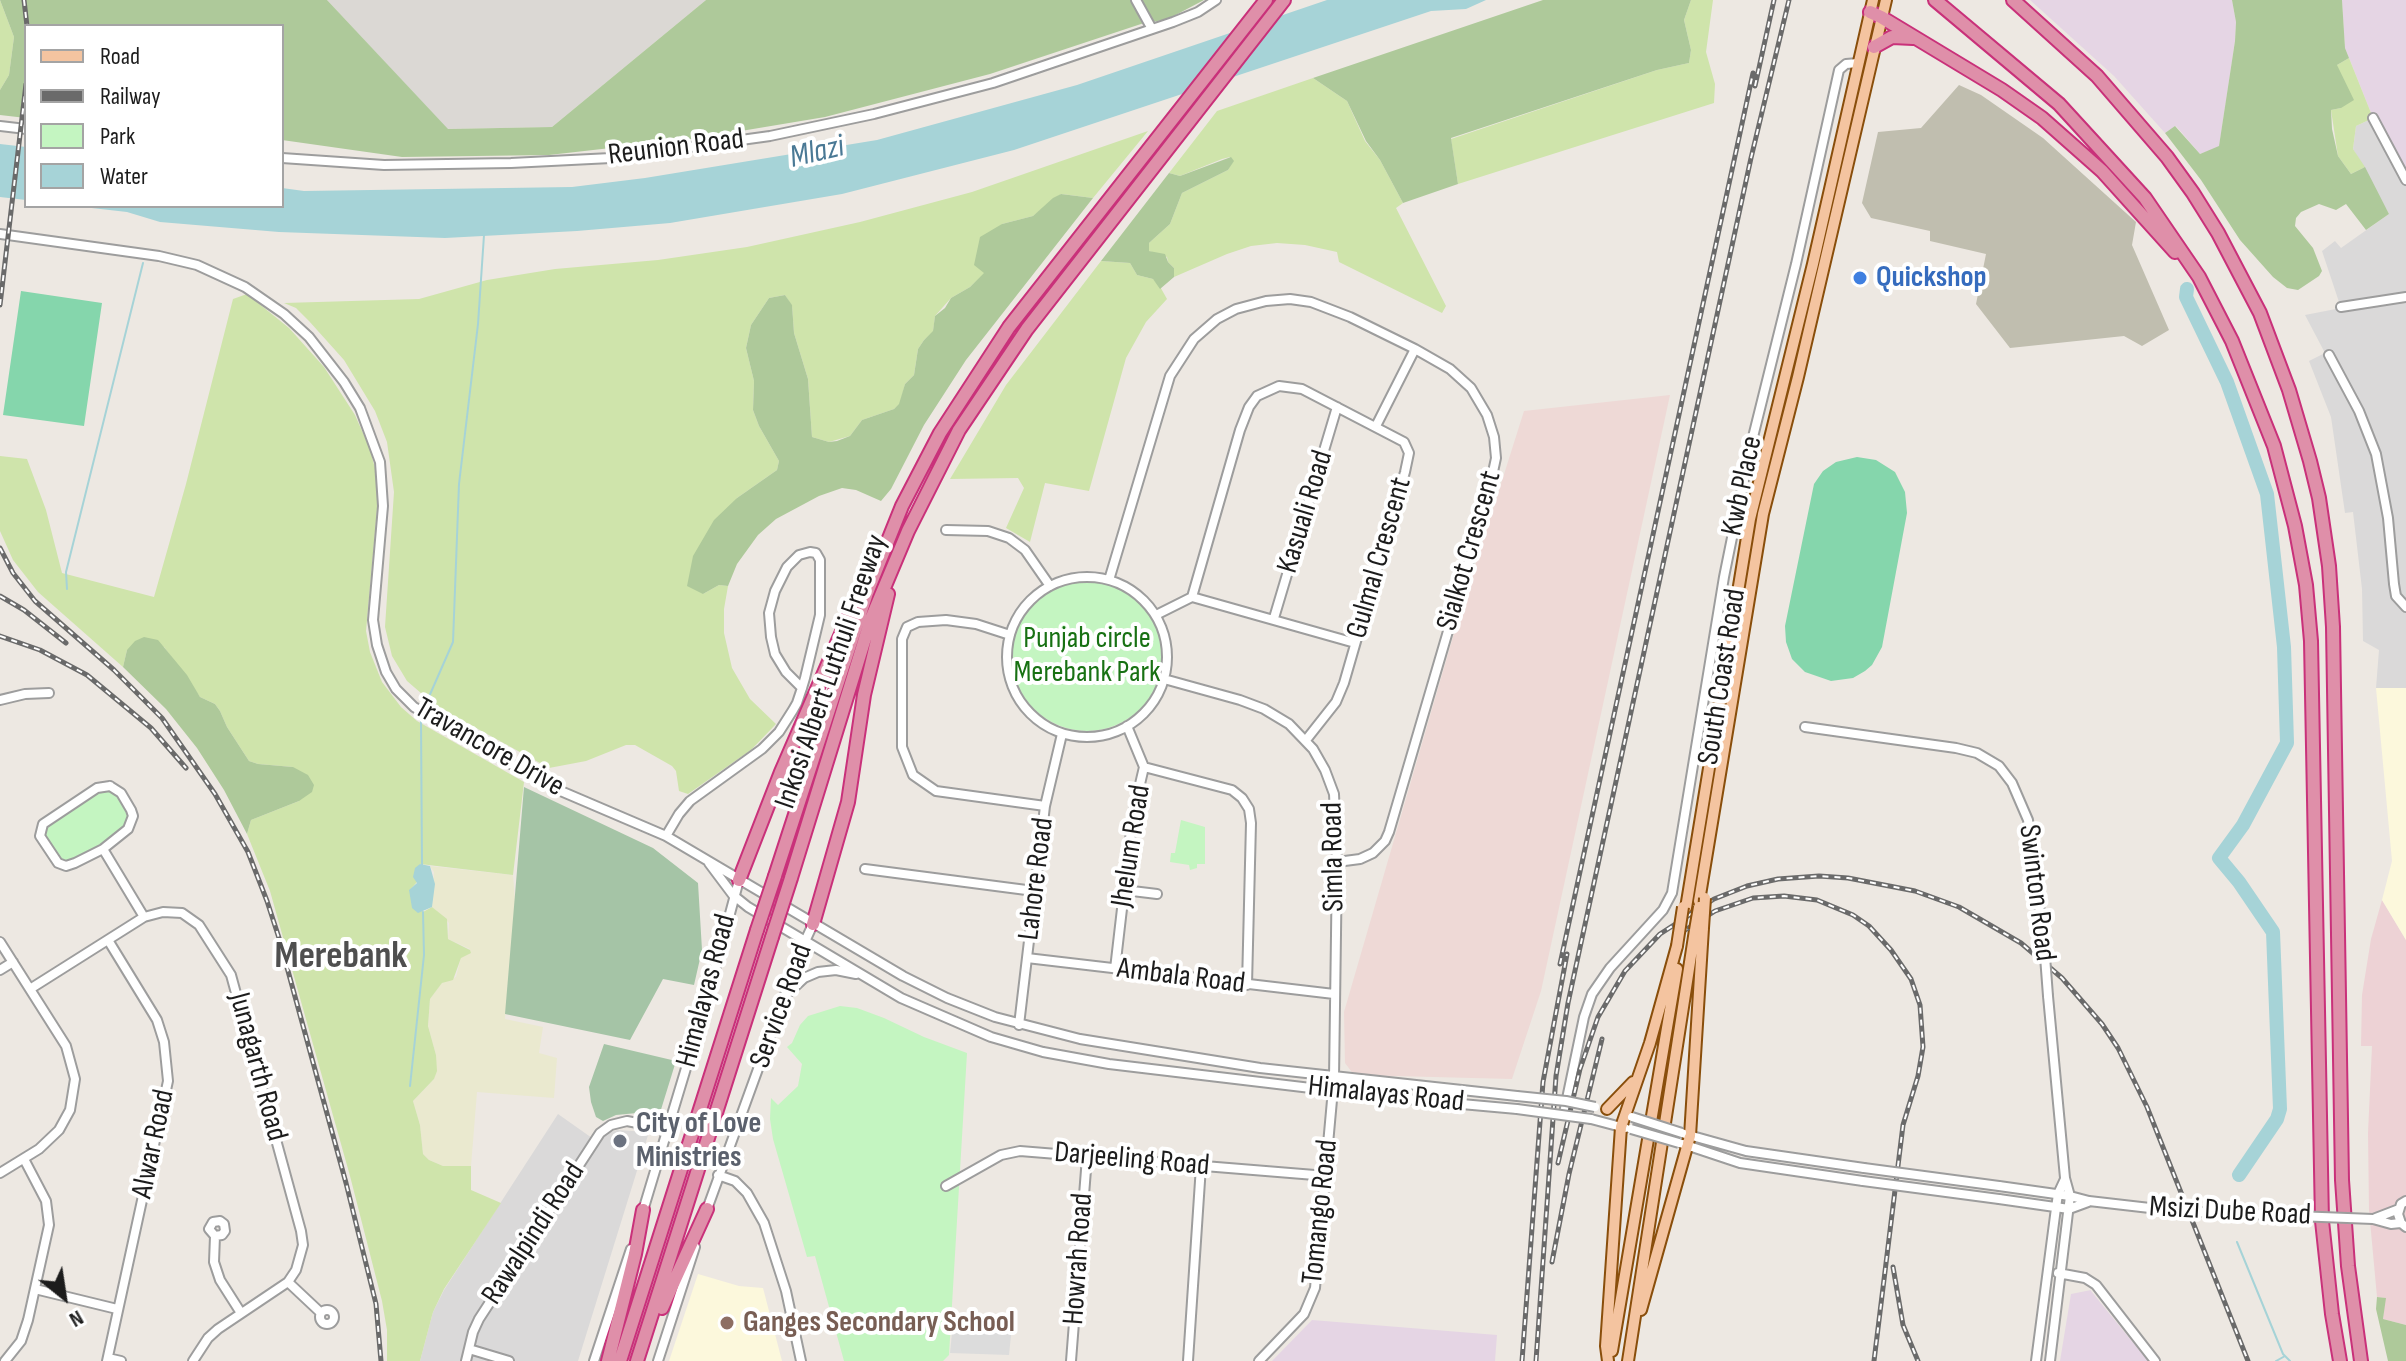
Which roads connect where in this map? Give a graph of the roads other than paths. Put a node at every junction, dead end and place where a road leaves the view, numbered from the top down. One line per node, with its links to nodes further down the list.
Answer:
1 (1136, 0): 9 (street)
2 (1216, 0): 9 (street, Reunion Road)
3 (1266, 0): 26 (highway, Inkosi Albert Luthuli Freeway)
4 (1284, 0): 28 (highway, Inkosi Albert Luthuli Freeway)
5 (1886, 0): 8 (main road, South Coast Road)
6 (1935, 0): 19 (highway)
7 (2013, 0): 134 (highway)
8 (1875, 10): 10 (highway); 11 (main road, South Coast Road); 12 (main road, South Coast Road)
9 (1152, 29): 16 (street, Reunion Road)
10 (1916, 38): 11 (highway); 19 (highway)
11 (1874, 47): 57 (main road, South Coast Road)
12 (1858, 63): 57 (main road, South Coast Road); 78 (street, Kwb Place)
13 (2373, 118): 17 (street)
14 (0, 126): 15 (street)
15 (24, 129)
16 (284, 158)
17 (2406, 180)
18 (0, 234): 47 (street, Travancore Drive)
19 (2199, 277): 133 (highway)
20 (2406, 297): 21 (street)
21 (2341, 307)
22 (1415, 349): 25 (street); 29 (street, Sialkot Crescent); 50 (street, Sialkot Crescent)
23 (2329, 355): 32 (street)
24 (1337, 407): 25 (street, Gulmal Crescent); 31 (street, Gulmal Crescent); 34 (street, Kasuali Road)
25 (1376, 426): 36 (street, Gulmal Crescent)
26 (902, 506): 52 (highway); 123 (highway, Inkosi Albert Luthuli Freeway, bridge)
27 (946, 530): 30 (street)
28 (895, 560): 59 (highway); 113 (highway, Inkosi Albert Luthuli Freeway, bridge)
29 (1109, 580): 30 (street); 33 (street)
30 (1050, 586): 35 (street)
31 (1192, 597): 33 (street); 34 (street)
32 (2406, 607)
33 (1156, 615): 37 (street)
34 (1274, 618): 36 (street)
35 (1010, 635): 43 (street); 46 (street)
36 (1355, 643): 44 (street, Gulmal Crescent)
37 (1164, 679): 41 (street); 44 (street, Simla Road)
38 (802, 688): 38 (street); 47 (street)
39 (49, 693): 40 (street)
40 (0, 700)
41 (1127, 726): 43 (street); 45 (street, Jhelum Road)
42 (1805, 727): 91 (street, Swinton Road, bridge)
43 (1062, 734): 46 (street, Lahore Road)
44 (1306, 740): 50 (street, Simla Road)
45 (1144, 767): 53 (street, Jhelum Road); 70 (street)
46 (1045, 806): 54 (street, Lahore Road)
47 (666, 836): 49 (street, Himalayas Road)
48 (103, 849): 48 (street); 58 (street)
49 (708, 862): 52 (street, Himalayas Road); 56 (street, Himalayas Road)
50 (1337, 862): 72 (street, Simla Road)
51 (865, 869): 54 (street)
52 (739, 880): 56 (street, Himalayas Road); 59 (street, Himalayas Road)
53 (1124, 890): 55 (street); 67 (street, Jhelum Road)
54 (1034, 891): 65 (street, Lahore Road)
55 (1157, 894)
56 (733, 895): 62 (street, Himalayas Road); 83 (street, Himalayas Road)
57 (1692, 902): 60 (main road, bridge); 64 (main road, South Coast Road, bridge)
58 (144, 917): 61 (street, Junagarth Road); 107 (street, Junagarth Road)
59 (813, 924): 62 (street, Service Road); 74 (street, Himalayas Road)
60 (1699, 929): 84 (main road); 114 (main road)
61 (108, 940): 71 (street, Junagarth Road); 109 (street, Alwar Road)
62 (805, 941): 69 (street, Himalayas Road); 73 (street, Service Road)
63 (0, 942): 66 (street)
64 (1678, 945): 75 (main road); 129 (main road, South Coast Road)
65 (1027, 958): 67 (street, Ambala Road); 74 (street, Lahore Road)
66 (13, 962): 68 (street); 71 (street)
67 (1115, 969): 70 (street, Ambala Road)
68 (0, 970)
69 (862, 975): 73 (street); 77 (street, Himalayas Road)
70 (1247, 985): 72 (street, Ambala Road)
71 (30, 989): 86 (street)
72 (1334, 994): 76 (street, Simla Road)
73 (786, 995): 89 (street, Service Road)
74 (1019, 1025): 76 (street, Himalayas Road)
75 (1638, 1075): 79 (main road); 81 (main road)
76 (1334, 1078): 77 (street, Simla Road); 78 (street, Himalayas Road, bridge)
77 (1333, 1090): 80 (street, Himalayas Road, bridge); 90 (street, Tomango Road)
78 (1566, 1101): 79 (street, Himalayas Road, bridge); 80 (street, Kwb Place, bridge)
79 (1607, 1109): 81 (street, Himalayas Road)
80 (1564, 1113): 82 (street, Himalayas Road, bridge)
81 (1628, 1116): 82 (main road); 84 (street, Himalayas Road, bridge)
82 (1626, 1128): 84 (street, Himalayas Road, bridge); 129 (main road)
83 (668, 1129): 101 (street, Himalayas Road); 112 (street, Rawalpindi Road)
84 (1685, 1139): 93 (street, Himalayas Road, bridge); 97 (street, Himalayas Road, bridge); 114 (main road)
85 (1087, 1157): 87 (street, Darjeeling Road); 92 (street, Darjeeling Road); 126 (street, Howrah Road)
86 (24, 1159): 88 (street); 108 (street)
87 (1201, 1166): 90 (street, Darjeeling Road); 127 (street)
88 (0, 1173)
89 (718, 1175): 98 (street, Service Road); 125 (street)
90 (1327, 1176): 128 (street, Tomango Road)
91 (2065, 1178): 93 (street); 94 (street, Swinton Road)
92 (946, 1186)
93 (2058, 1194): 94 (street, Himalayas Road); 97 (street)
94 (2070, 1196): 95 (street, Msizi Dube Road); 99 (street, Swinton Road)
95 (2089, 1201): 99 (street, Msizi Dube Road); 102 (street, Msizi Dube Road, bridge)
96 (2406, 1201): 100 (street)
97 (2056, 1208): 99 (street, Himalayas Road); 105 (street)
98 (707, 1209): 113 (highway); 124 (street, Service Road)
99 (2069, 1209): 106 (street, Swinton Road)
100 (2399, 1209): 102 (street, Msizi Dube Road); 103 (street)
101 (643, 1210): 121 (street, Himalayas Road); 122 (highway)
102 (2373, 1219): 103 (street, Msizi Dube Road)
103 (2404, 1225)
104 (215, 1236): 110 (street)
105 (2049, 1271): 106 (street); 130 (street)
106 (2061, 1273): 131 (street, Swinton Road); 132 (street)
107 (288, 1282): 110 (street); 111 (street)
108 (35, 1289): 109 (street); 116 (street)
109 (117, 1309): 115 (street, Alwar Road)
110 (241, 1313): 118 (street)
111 (321, 1313)
112 (469, 1349): 119 (street, Rawalpindi Road); 120 (street)
113 (638, 1358)
114 (1628, 1358)
115 (107, 1360): 117 (street)
116 (5, 1361)
117 (121, 1361)
118 (193, 1361)
119 (466, 1361)
120 (509, 1361)
121 (594, 1361)
122 (608, 1361)
123 (620, 1361)
124 (658, 1361)
125 (801, 1361)
126 (1071, 1361)
127 (1188, 1361)
128 (1259, 1361)
129 (1609, 1361)
130 (2036, 1361)
131 (2050, 1361)
132 (2155, 1361)
133 (2340, 1361)
134 (2361, 1361)

